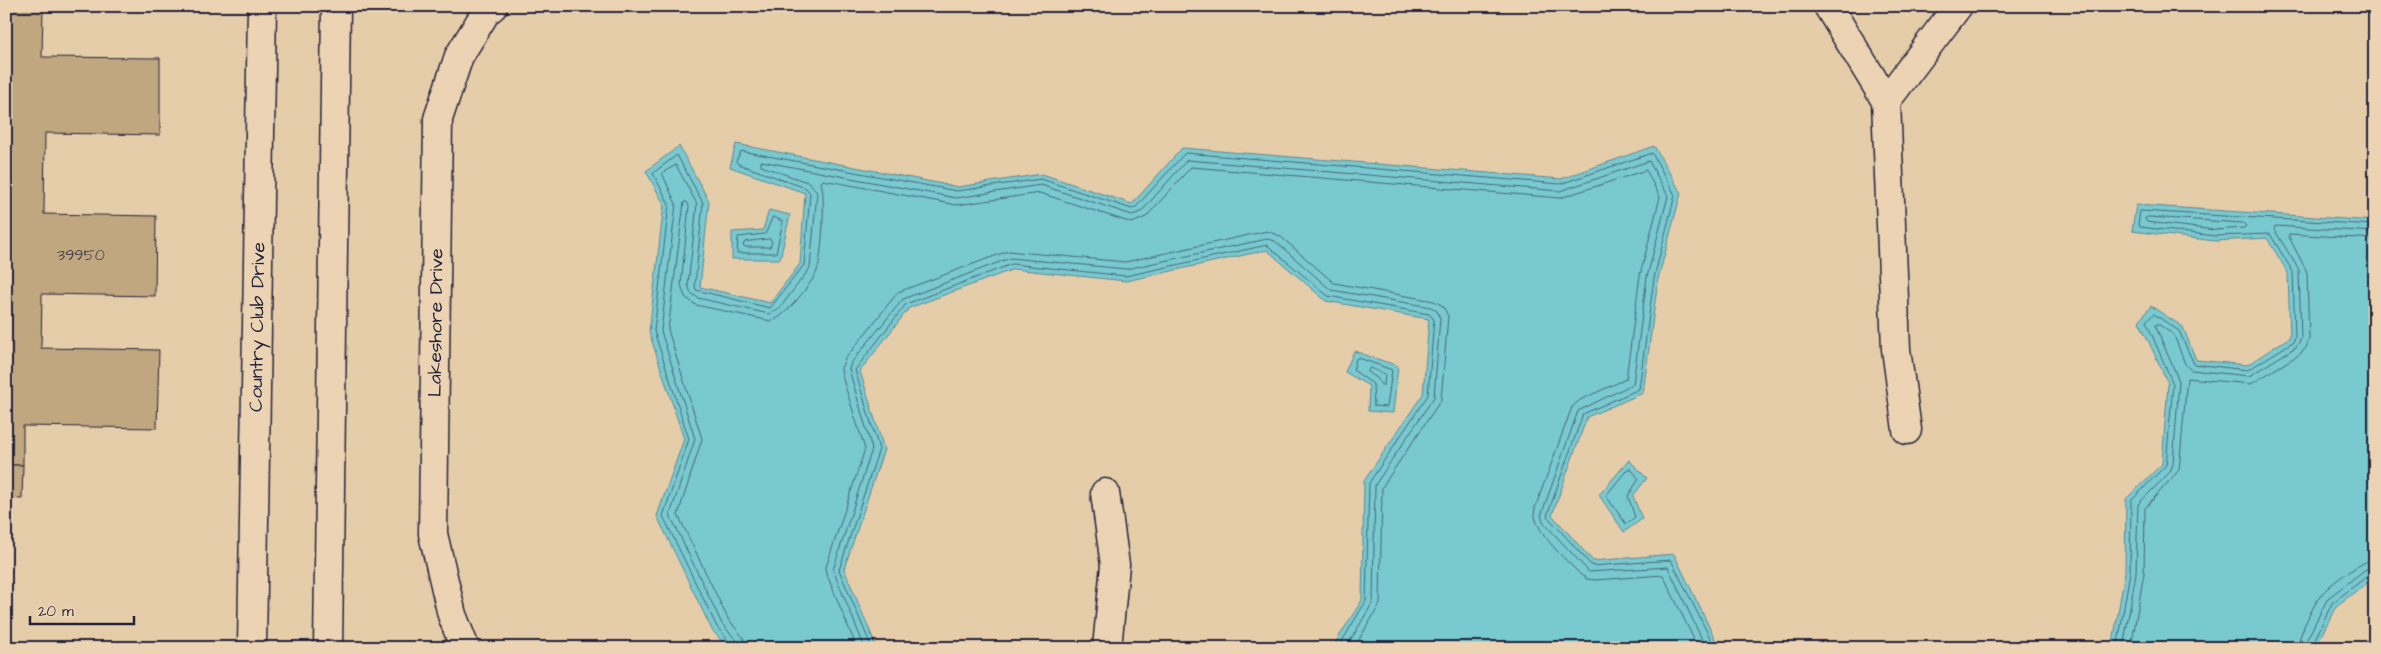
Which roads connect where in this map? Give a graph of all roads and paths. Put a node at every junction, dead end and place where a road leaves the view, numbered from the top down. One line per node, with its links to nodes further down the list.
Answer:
1 (262, 6): 9 (street, Country Club Drive)
2 (336, 6): 10 (street)
3 (493, 6): 11 (street, Lakeshore Drive)
4 (1828, 6): 6 (street)
5 (1958, 6): 6 (street)
6 (1886, 101): 7 (street)
7 (1907, 430)
8 (1105, 493): 12 (street)
9 (252, 648)
10 (328, 648)
11 (465, 648)
12 (1107, 648)

